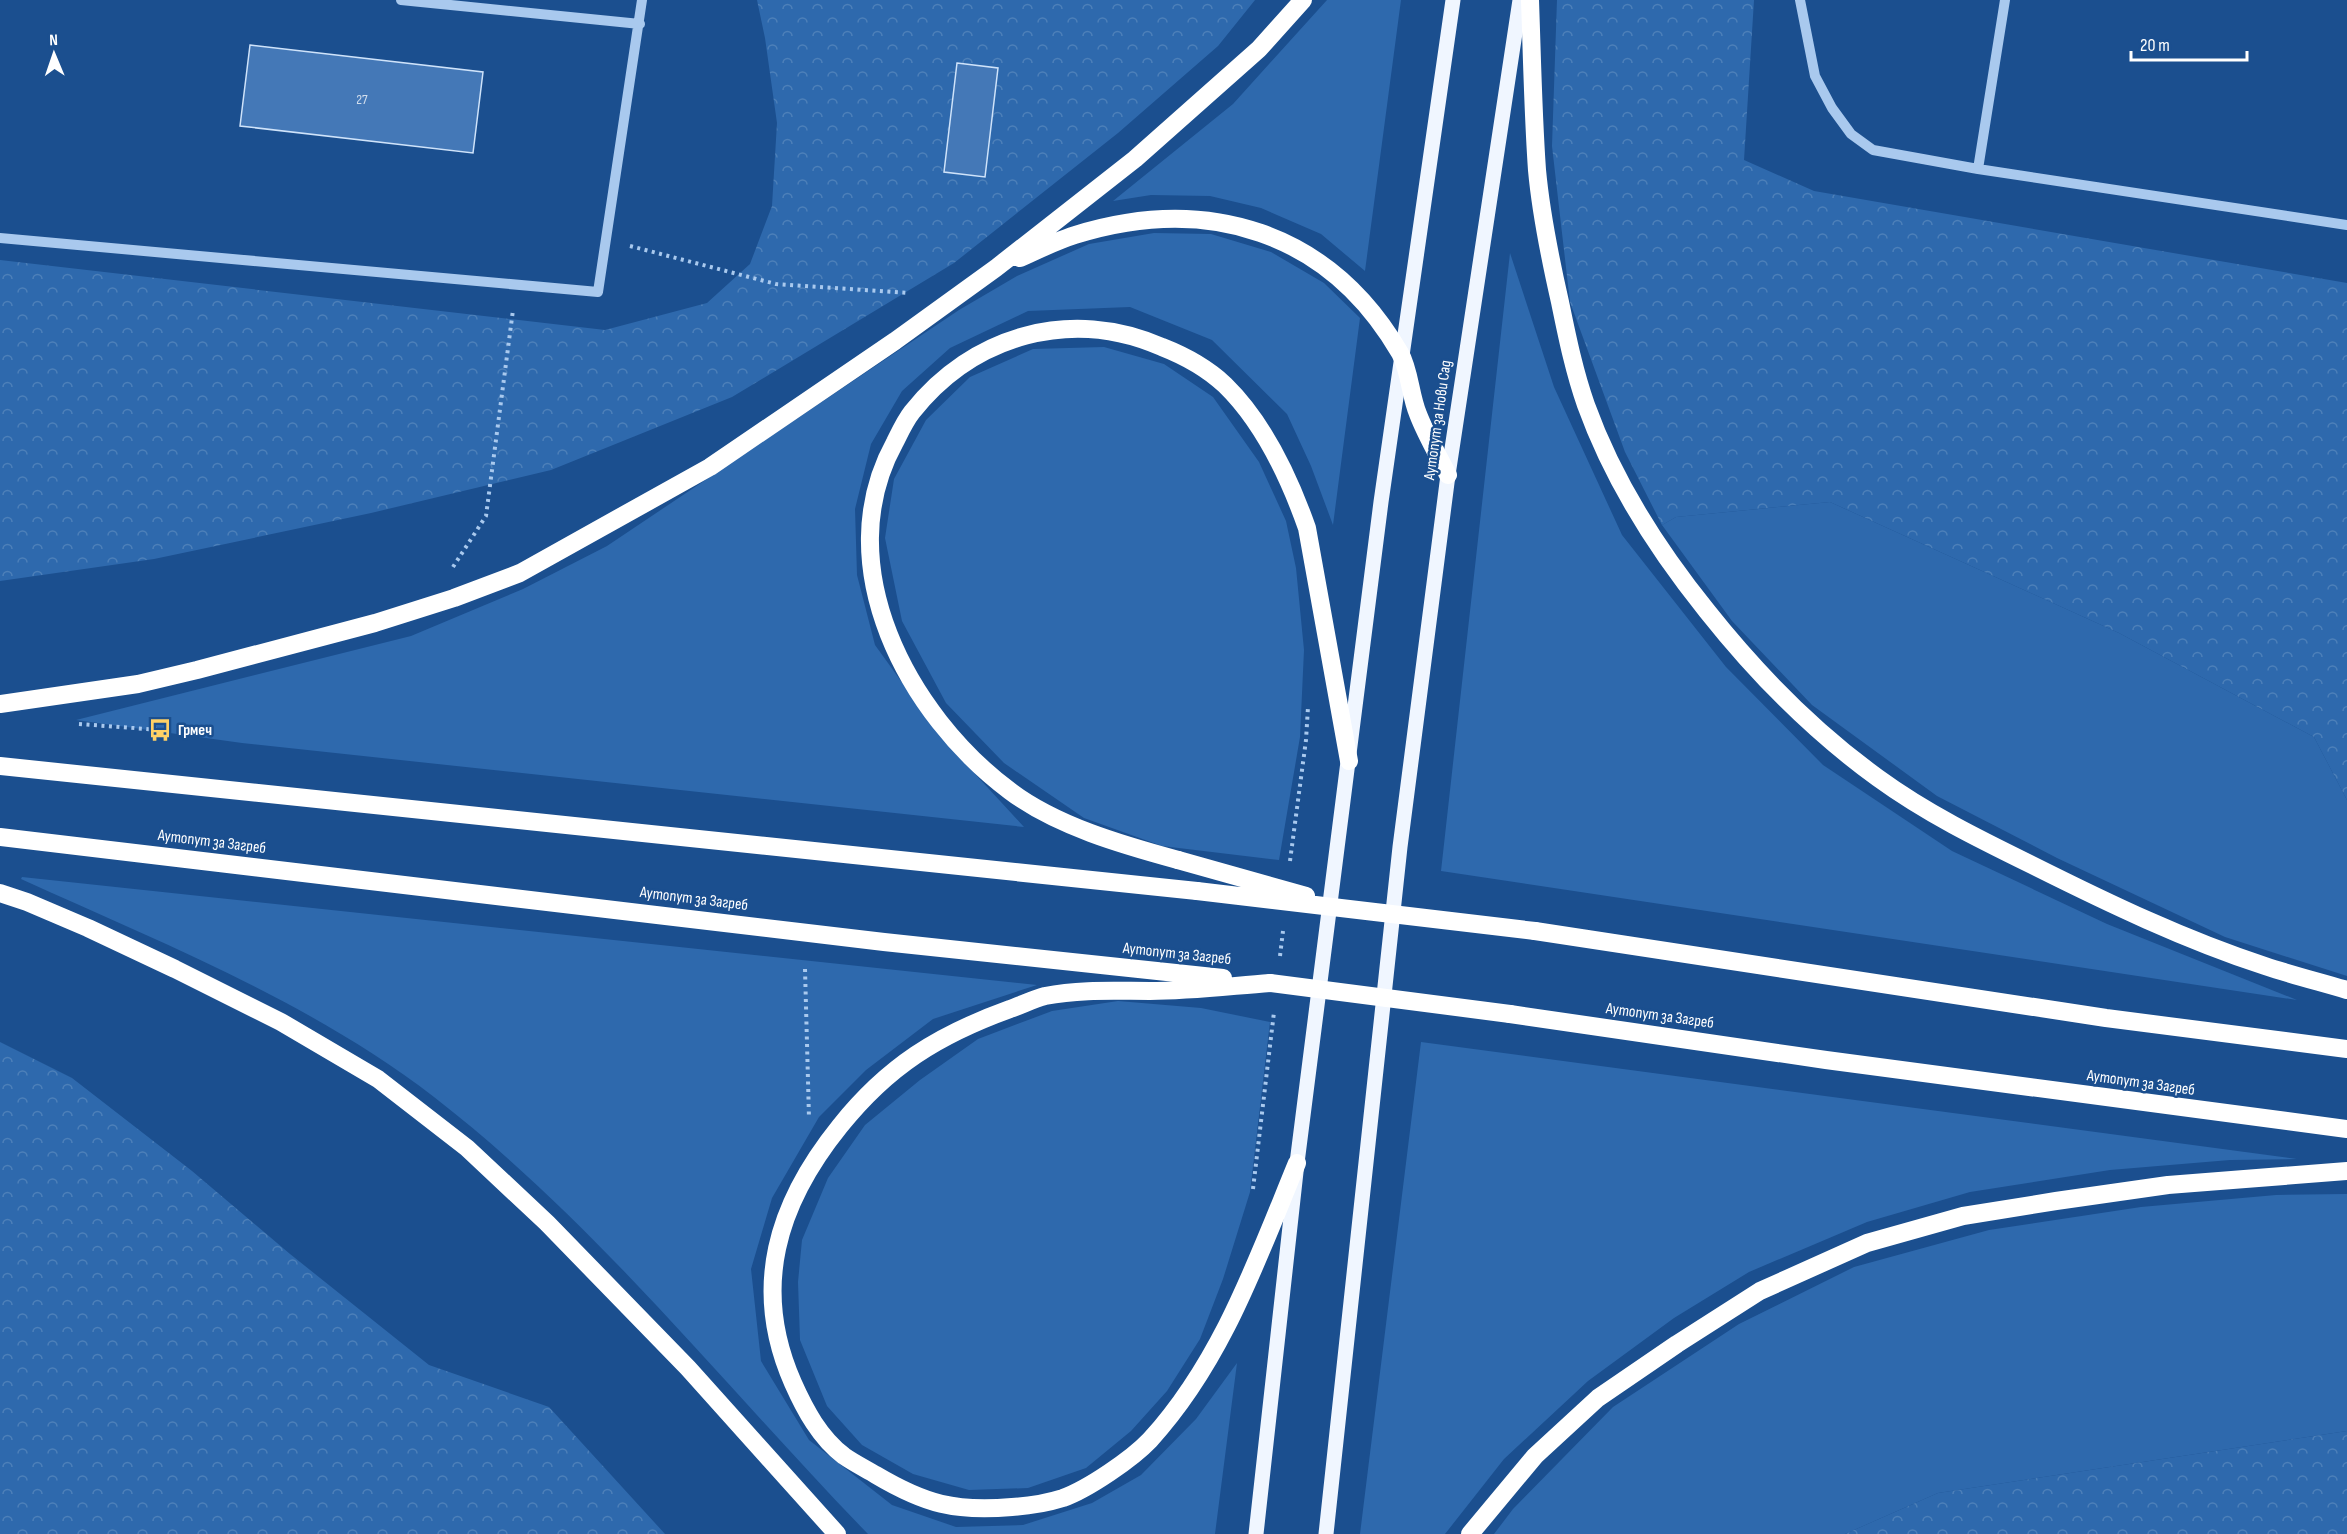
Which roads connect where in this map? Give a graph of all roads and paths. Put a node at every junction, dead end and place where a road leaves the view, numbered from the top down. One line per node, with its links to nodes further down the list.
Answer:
1 (401, 0): 9 (street)
2 (642, 0): 9 (street)
3 (1303, 0): 13 (highway)
4 (1453, 0): 15 (main road)
5 (1520, 0): 16 (main road, Аутопут за Нови Сад)
6 (1530, 0): 27 (highway)
7 (1800, 0): 10 (street)
8 (2005, 0): 10 (street)
9 (640, 24): 14 (street)
10 (1978, 169): 11 (street)
11 (2347, 225)
12 (0, 237): 14 (street)
13 (996, 268): 15 (highway); 18 (highway)
14 (516, 285): 17 (path)
15 (1401, 354): 16 (highway); 21 (main road)
16 (1448, 475): 34 (main road, Аутопут за Нови Сад)
17 (450, 572)
18 (52, 697): 19 (highway); 20 (path)
19 (0, 704)
20 (160, 730)
21 (1349, 761): 25 (highway, bridge); 30 (main road)
22 (0, 766): 25 (highway, bridge)
23 (0, 837): 26 (highway, Аутопут за Загреб)
24 (0, 893): 32 (highway)
25 (1365, 913): 28 (highway, bridge)
26 (1270, 983): 29 (highway, Аутопут за Загреб, bridge); 30 (highway)
27 (2347, 990)
28 (2347, 1049)
29 (2347, 1129)
30 (1297, 1163): 33 (main road)
31 (2347, 1171): 35 (highway)
32 (837, 1534)
33 (1256, 1534)
34 (1326, 1534)
35 (1470, 1534)

